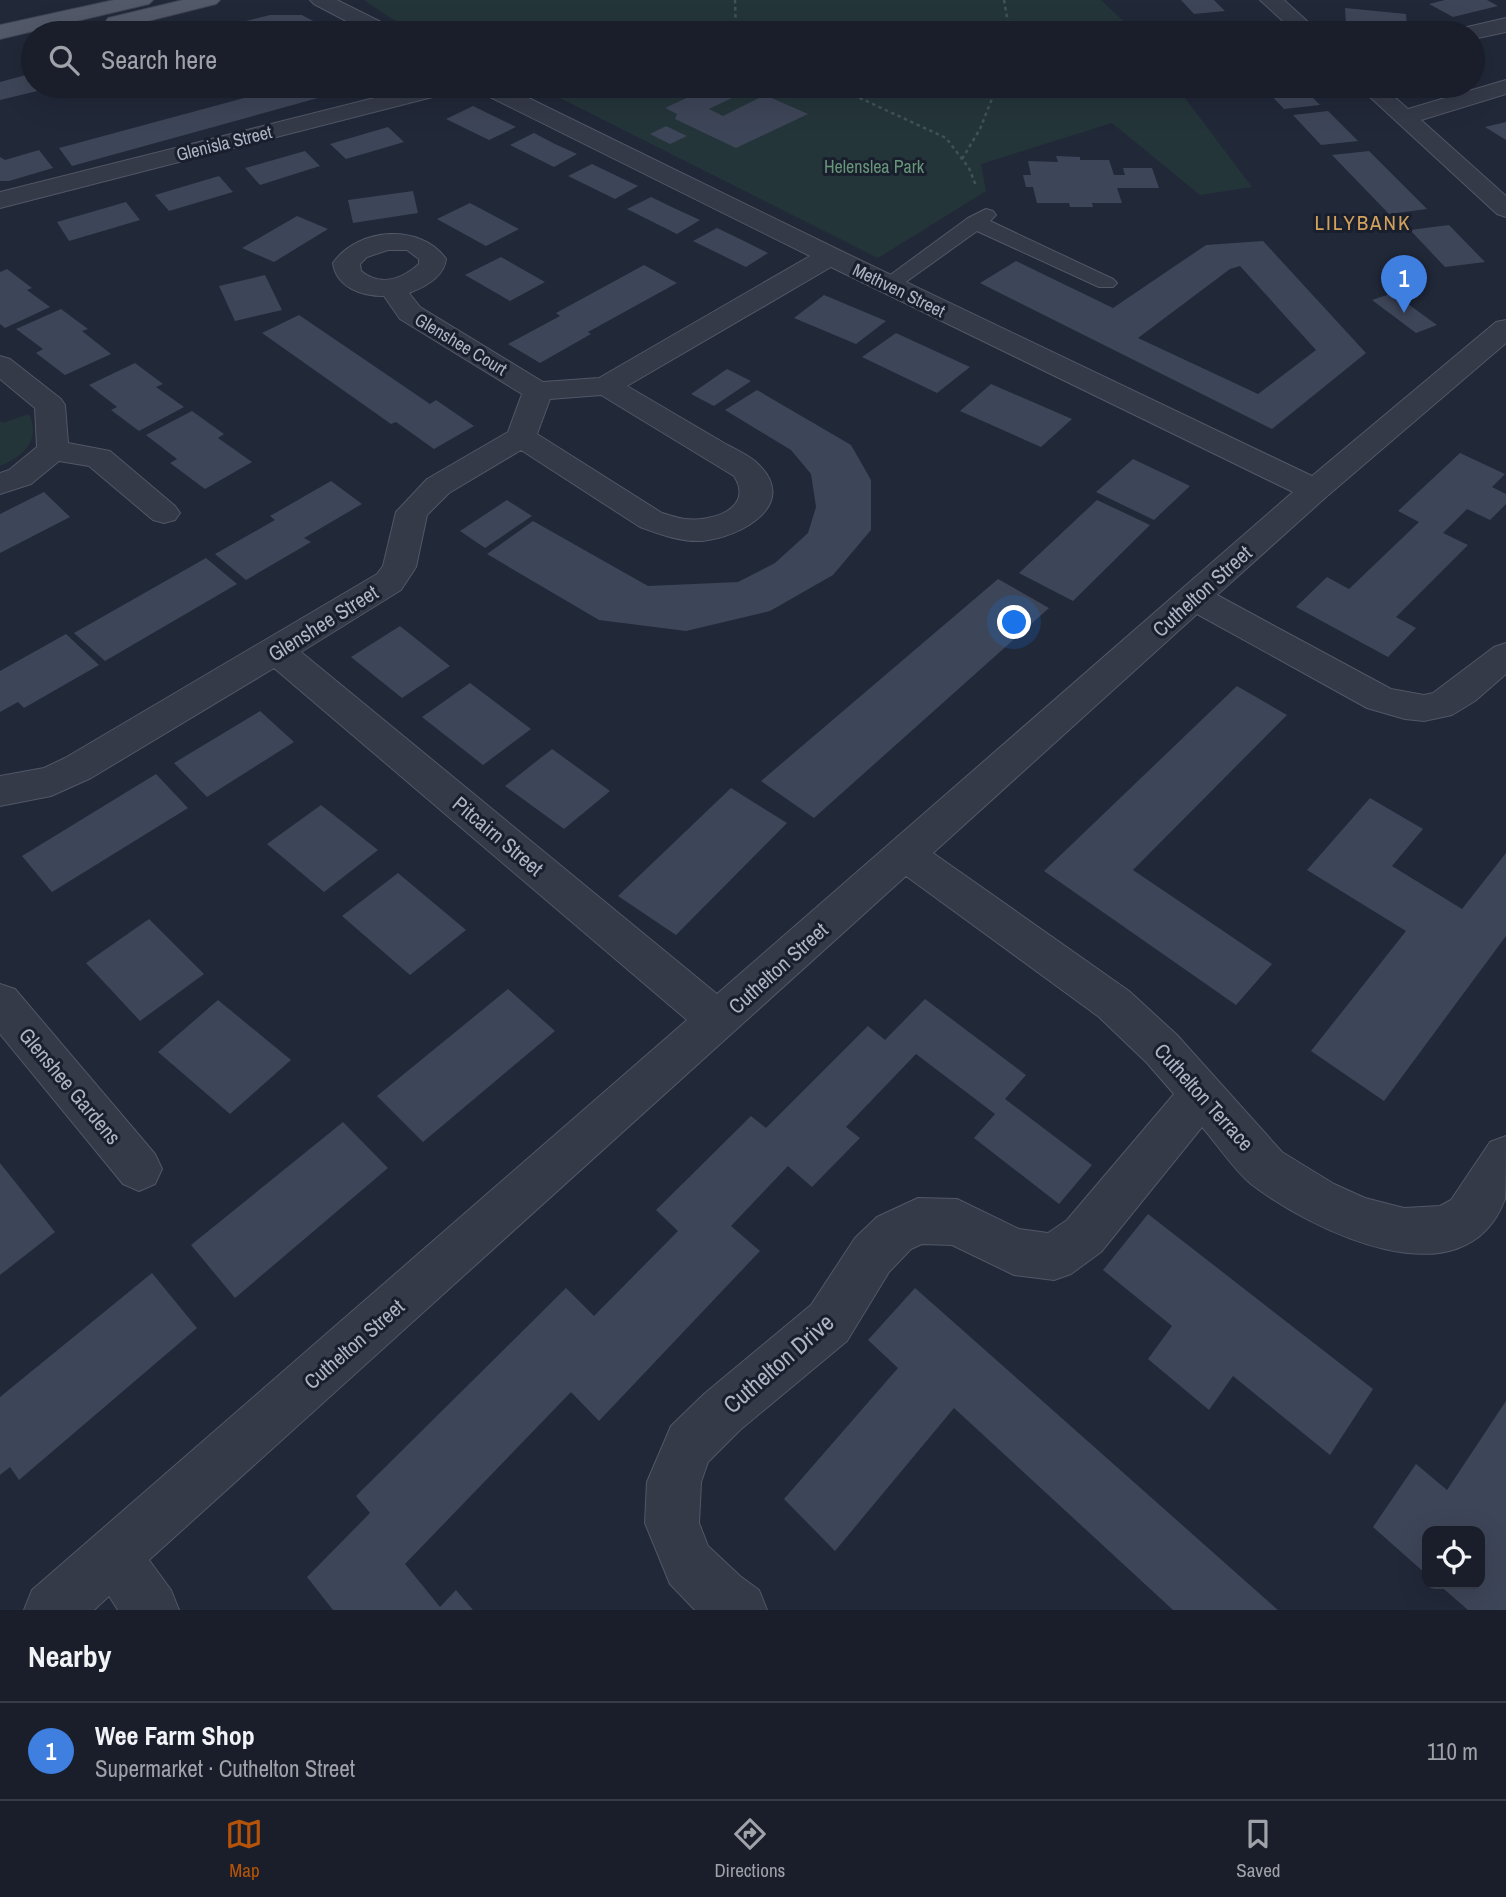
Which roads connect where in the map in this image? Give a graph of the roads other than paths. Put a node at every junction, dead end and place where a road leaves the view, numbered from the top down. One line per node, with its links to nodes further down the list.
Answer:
1 (142, 0): 5 (main road)
2 (209, 0): 6 (main road)
3 (321, 0): 7 (street)
4 (1271, 0): 8 (street)
5 (52, 21)
6 (123, 21)
7 (362, 21)
8 (1295, 21)
9 (1506, 25): 11 (street)
10 (21, 28): 12 (main road)
11 (1485, 30)
12 (0, 33)
13 (21, 46): 14 (main road)
14 (0, 51)
15 (1506, 87): 16 (street)
16 (1485, 93)
17 (401, 98): 22 (street, Glenisla Street)
18 (510, 98): 24 (street, Methven Street)
19 (1383, 98): 21 (street)
20 (1469, 98): 21 (street)
21 (1405, 117): 23 (street)
22 (0, 200)
23 (1506, 209)
24 (830, 256): 26 (street, Methven Street); 30 (street)
25 (1106, 283): 26 (lane)
26 (890, 285): 35 (street, Methven Street)
27 (392, 288): 31 (street, Glenshee Court)
28 (1506, 328): 35 (street, Cuthelton Street)
29 (0, 365): 33 (street)
30 (606, 386): 31 (street); 32 (street)
31 (538, 391): 32 (street)
32 (521, 437): 38 (street, Glenshee Street)
33 (53, 450): 34 (street); 36 (street)
34 (0, 484)
35 (1315, 490): 37 (street, Cuthelton Street)
36 (164, 513)
37 (1195, 598): 39 (street); 41 (street, Cuthelton Street)
38 (277, 652): 40 (street, Glenshee Street); 43 (street, Pitcairn Street)
39 (1506, 656)
40 (0, 791)
41 (906, 855): 43 (street, Cuthelton Street); 44 (street, Cuthelton Terrace)
42 (0, 1002): 46 (street, Glenshee Gardens)
43 (719, 1021): 47 (street, Cuthelton Street)
44 (1202, 1094): 45 (street, Cuthelton Terrace); 50 (street, Cuthelton Drive)
45 (1506, 1157)
46 (139, 1169)
47 (114, 1556): 48 (street, Cuthelton Street); 49 (street)
48 (52, 1610)
49 (151, 1610)
50 (739, 1610)

